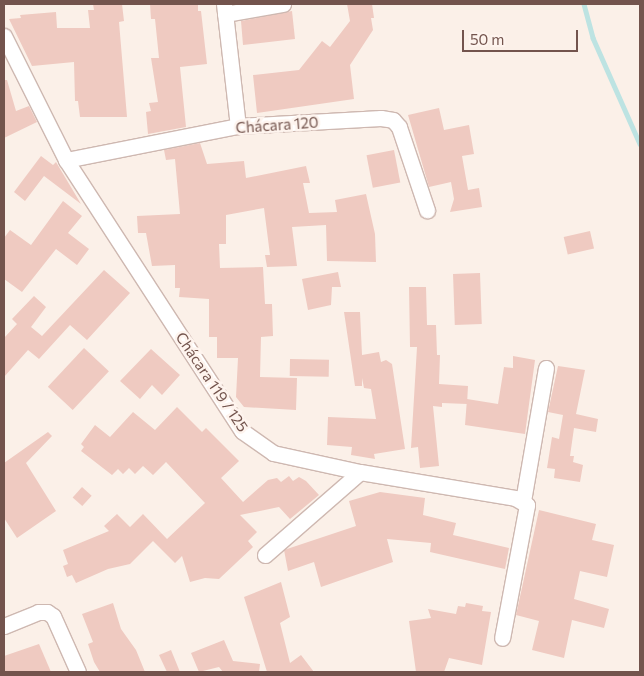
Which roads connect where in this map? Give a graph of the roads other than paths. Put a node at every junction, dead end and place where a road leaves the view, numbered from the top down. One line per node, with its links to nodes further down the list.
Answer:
1 (282, 4): 2 (street)
2 (224, 9): 4 (street)
3 (4, 36): 5 (street, Chácara 119 / 125)
4 (238, 126): 5 (street, Chácara 120); 6 (street, Chácara 120)
5 (66, 160): 8 (street, Chácara 119 / 125)
6 (428, 210)
7 (546, 368): 9 (street)
8 (360, 472): 9 (street, Chácara 119 / 125); 10 (street)
9 (525, 503): 12 (street)
10 (265, 555)
11 (4, 626): 13 (street)
12 (502, 638)
13 (78, 672)

